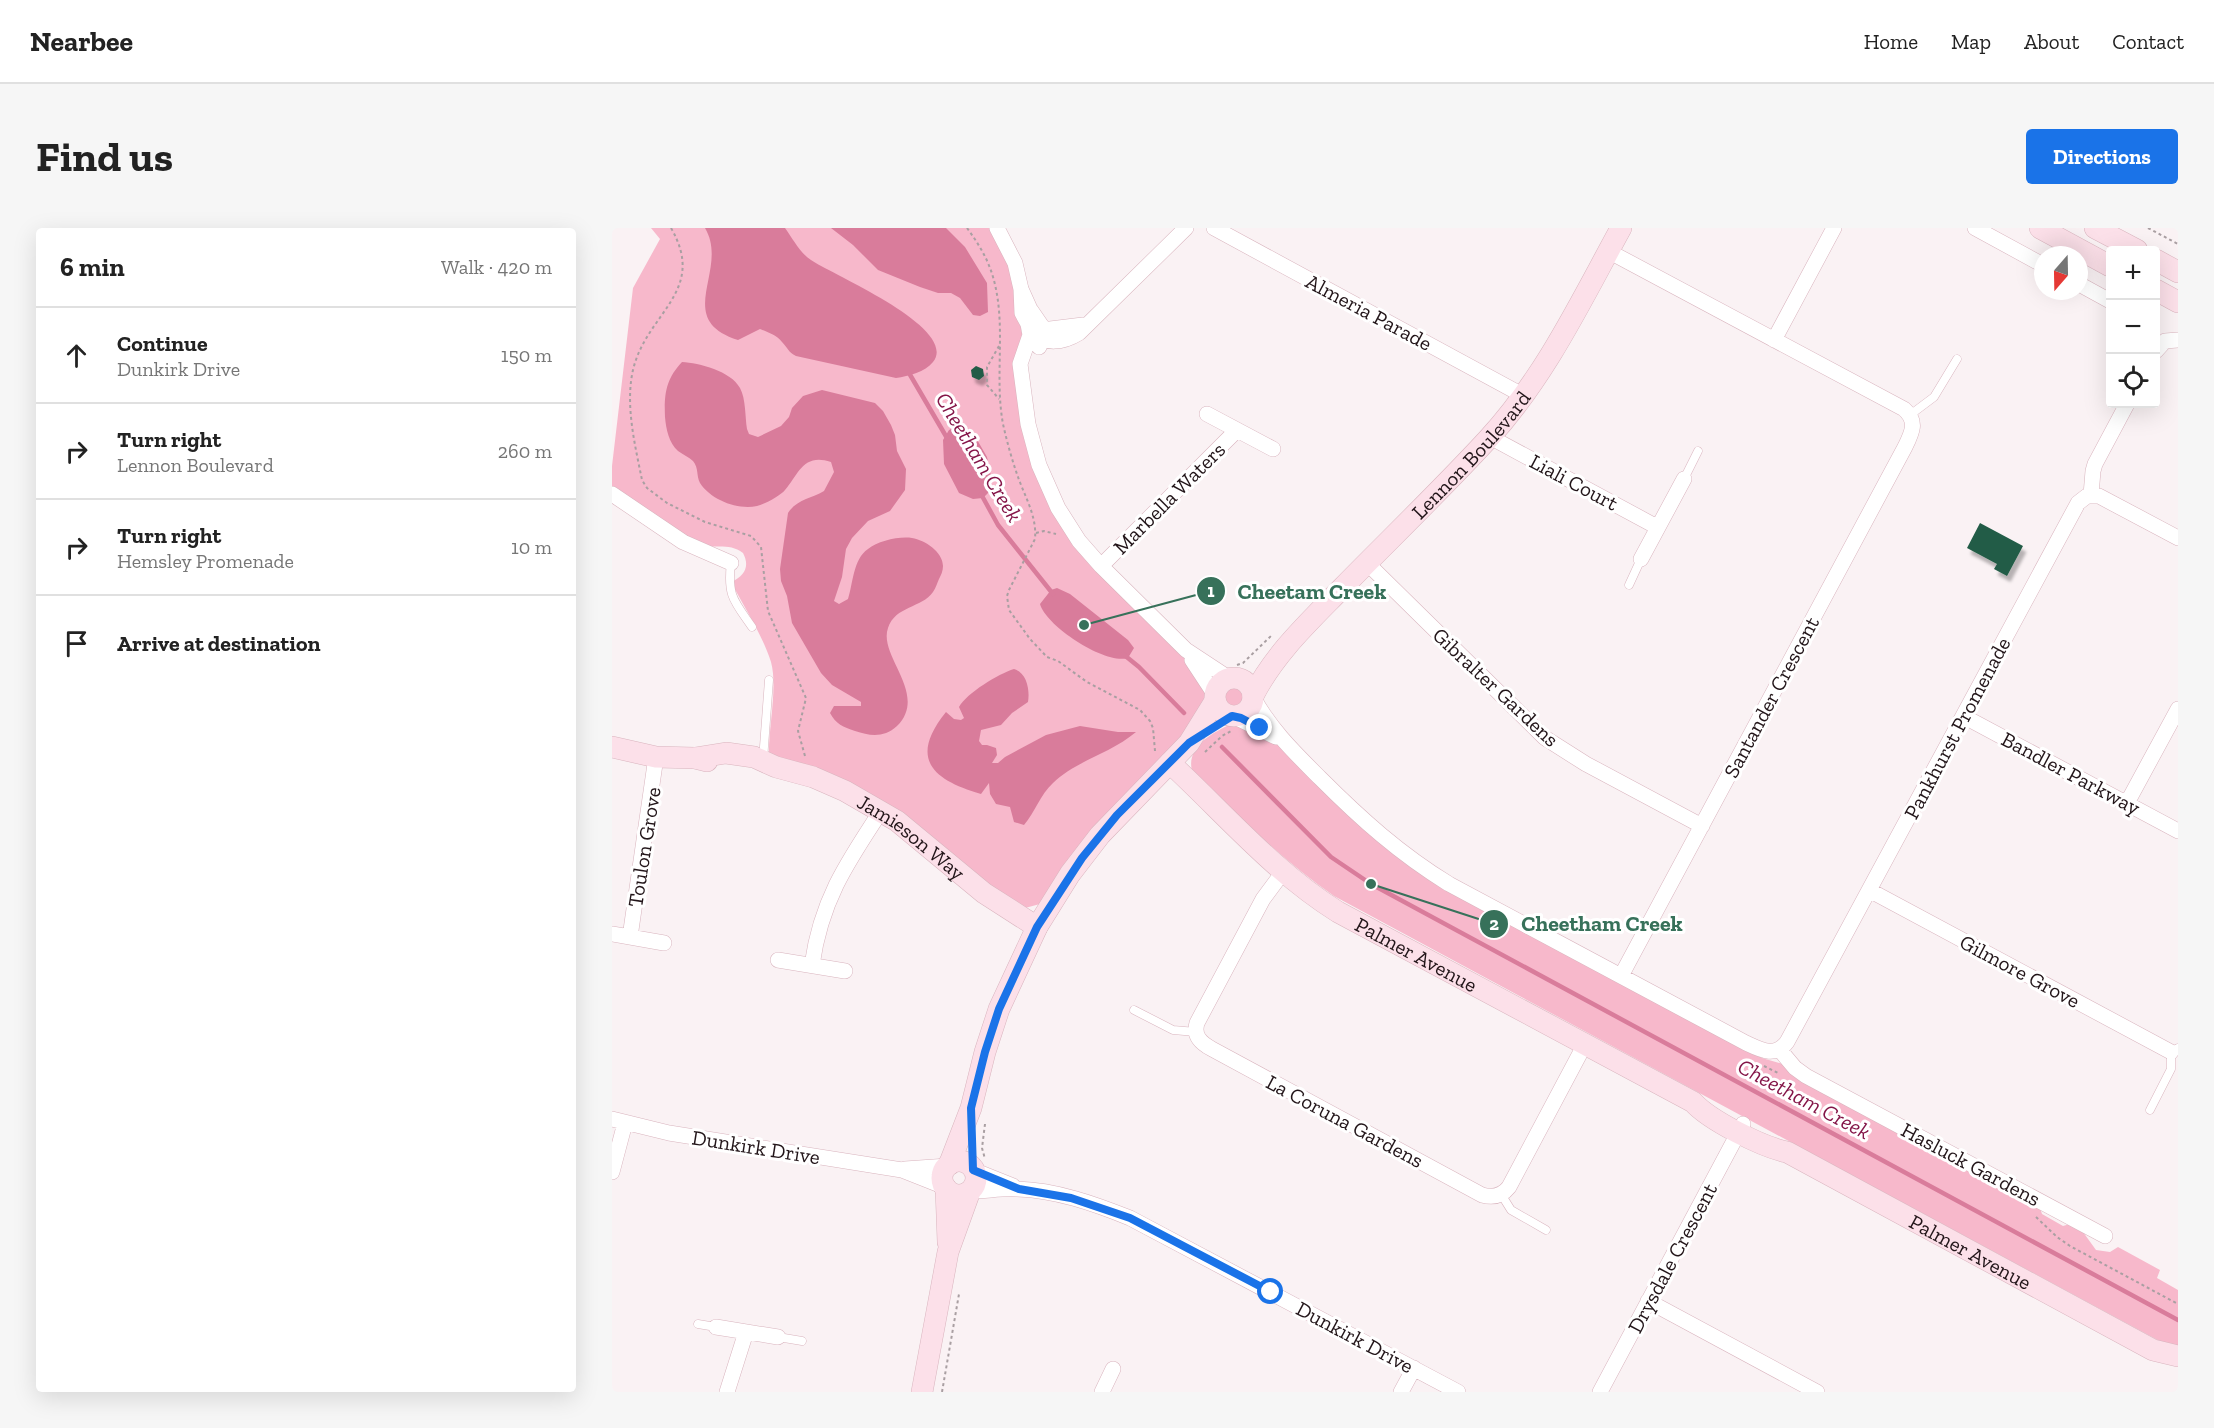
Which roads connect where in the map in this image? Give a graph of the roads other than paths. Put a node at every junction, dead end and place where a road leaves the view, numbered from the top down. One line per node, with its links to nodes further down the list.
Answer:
1 (997, 228): 17 (street)
2 (1186, 228): 17 (street)
3 (1214, 228): 20 (street, Almeria Parade)
4 (1621, 228): 10 (street, Lennon Boulevard)
5 (1834, 228): 18 (street)
6 (1975, 228): 11 (street)
7 (2040, 228): 12 (street)
8 (2095, 228): 9 (street)
9 (2129, 246)
10 (1608, 251): 18 (street); 20 (street, Lennon Boulevard)
11 (2034, 260)
12 (2106, 264)
13 (2088, 290): 15 (street)
14 (2160, 292): 16 (street)
15 (2108, 300)
16 (2178, 302)
17 (1038, 335): 36 (street)
18 (1774, 340): 23 (street)
19 (1957, 359): 23 (lane)
20 (1524, 396): 25 (street, Lennon Boulevard)
21 (2125, 408): 30 (street)
22 (1207, 414): 24 (street, Marbella Waters)
23 (1910, 415): 56 (street, Santander Crescent)
24 (1237, 430): 26 (street, Marbella Waters); 36 (street, Marbella Waters)
25 (1490, 437): 31 (street, Liali Court); 35 (street, Lennon Boulevard)
26 (1273, 449)
27 (1698, 451): 28 (lane)
28 (1684, 479): 31 (street)
29 (612, 494): 34 (street)
30 (2091, 495): 32 (street); 47 (street, Pankhurst Promenade)
31 (1657, 527): 33 (street)
32 (2178, 538)
33 (1641, 559): 37 (lane)
34 (731, 563): 38 (lane)
35 (1367, 563): 39 (street, Lennon Boulevard); 56 (street, Gibralter Gardens)
36 (1101, 566): 40 (street)
37 (1629, 585)
38 (752, 627)
39 (1277, 642): 41 (street, Lennon Boulevard); 43 (street, Lennon Boulevard)
40 (1186, 650): 41 (street); 44 (street)
41 (1227, 676): 43 (street); 44 (street)
42 (769, 680): 53 (lane)
43 (1253, 696): 46 (street); 48 (street)
44 (1215, 698): 46 (street); 49 (street)
45 (2178, 709): 54 (street)
46 (1233, 716): 48 (street); 49 (street)
47 (1963, 716): 54 (street, Bandler Parkway); 59 (street, Pankhurst Promenade)
48 (1282, 740): 67 (street)
49 (1189, 743): 51 (street)
50 (612, 747): 52 (street, Jamieson Way)
51 (1161, 756): 58 (street, Palmer Avenue); 60 (street)
52 (656, 758): 53 (street, Jamieson Way); 62 (street, Toulon Grove)
53 (766, 765): 55 (street, Jamieson Way)
54 (2127, 803): 57 (street, Bandler Parkway)
55 (881, 811): 60 (street, Jamieson Way); 65 (street)
56 (1702, 826): 67 (street, Santander Crescent)
57 (2178, 831)
58 (1283, 872): 69 (street); 70 (street, Palmer Avenue)
59 (1869, 890): 71 (street, Pankhurst Promenade); 72 (street, Gilmore Grove)
60 (1037, 927): 74 (street)
61 (612, 934): 62 (street, Toulon Grove)
62 (630, 937): 63 (street, Toulon Grove)
63 (664, 943)
64 (778, 960): 65 (street)
65 (812, 965): 66 (street)
66 (845, 971)
67 (1621, 976): 71 (street)
68 (1134, 1010): 69 (lane)
69 (1196, 1032): 82 (street, La Coruna Gardens)
70 (1585, 1044): 76 (street, Palmer Avenue); 82 (street)
71 (1779, 1049): 84 (street, Hasluck Gardens)
72 (2174, 1050): 73 (lane, Gilmore Grove)
73 (2150, 1110)
74 (979, 1112): 78 (street); 79 (street)
75 (619, 1121): 77 (street); 79 (street, Dunkirk Drive)
76 (1741, 1128): 86 (street, Drysdale Crescent); 92 (street, Palmer Avenue)
77 (612, 1172)
78 (979, 1172): 79 (street); 80 (street, Dunkirk Drive); 81 (street)
79 (947, 1177): 81 (street); 85 (street)
80 (1019, 1189): 81 (street, Dunkirk Drive); 95 (street, Dunkirk Drive)
81 (970, 1191): 85 (street)
82 (1501, 1194): 83 (lane)
83 (1546, 1230)
84 (2105, 1236)
85 (948, 1252): 98 (street)
86 (1648, 1301): 102 (street, Drysdale Crescent); 103 (street)
87 (698, 1324): 88 (lane)
88 (716, 1327): 89 (street)
89 (746, 1332): 90 (street); 97 (street)
90 (778, 1337): 91 (lane)
91 (802, 1341)
92 (2153, 1350): 93 (street, Palmer Avenue); 94 (street, Palmer Avenue)
93 (2178, 1356)
94 (2178, 1366)
95 (1414, 1368): 100 (street); 101 (street, Dunkirk Drive)
96 (1113, 1369): 99 (street)
97 (727, 1392)
98 (922, 1392)
99 (1103, 1392)
100 (1401, 1392)
101 (1458, 1392)
102 (1600, 1392)
103 (1817, 1392)

